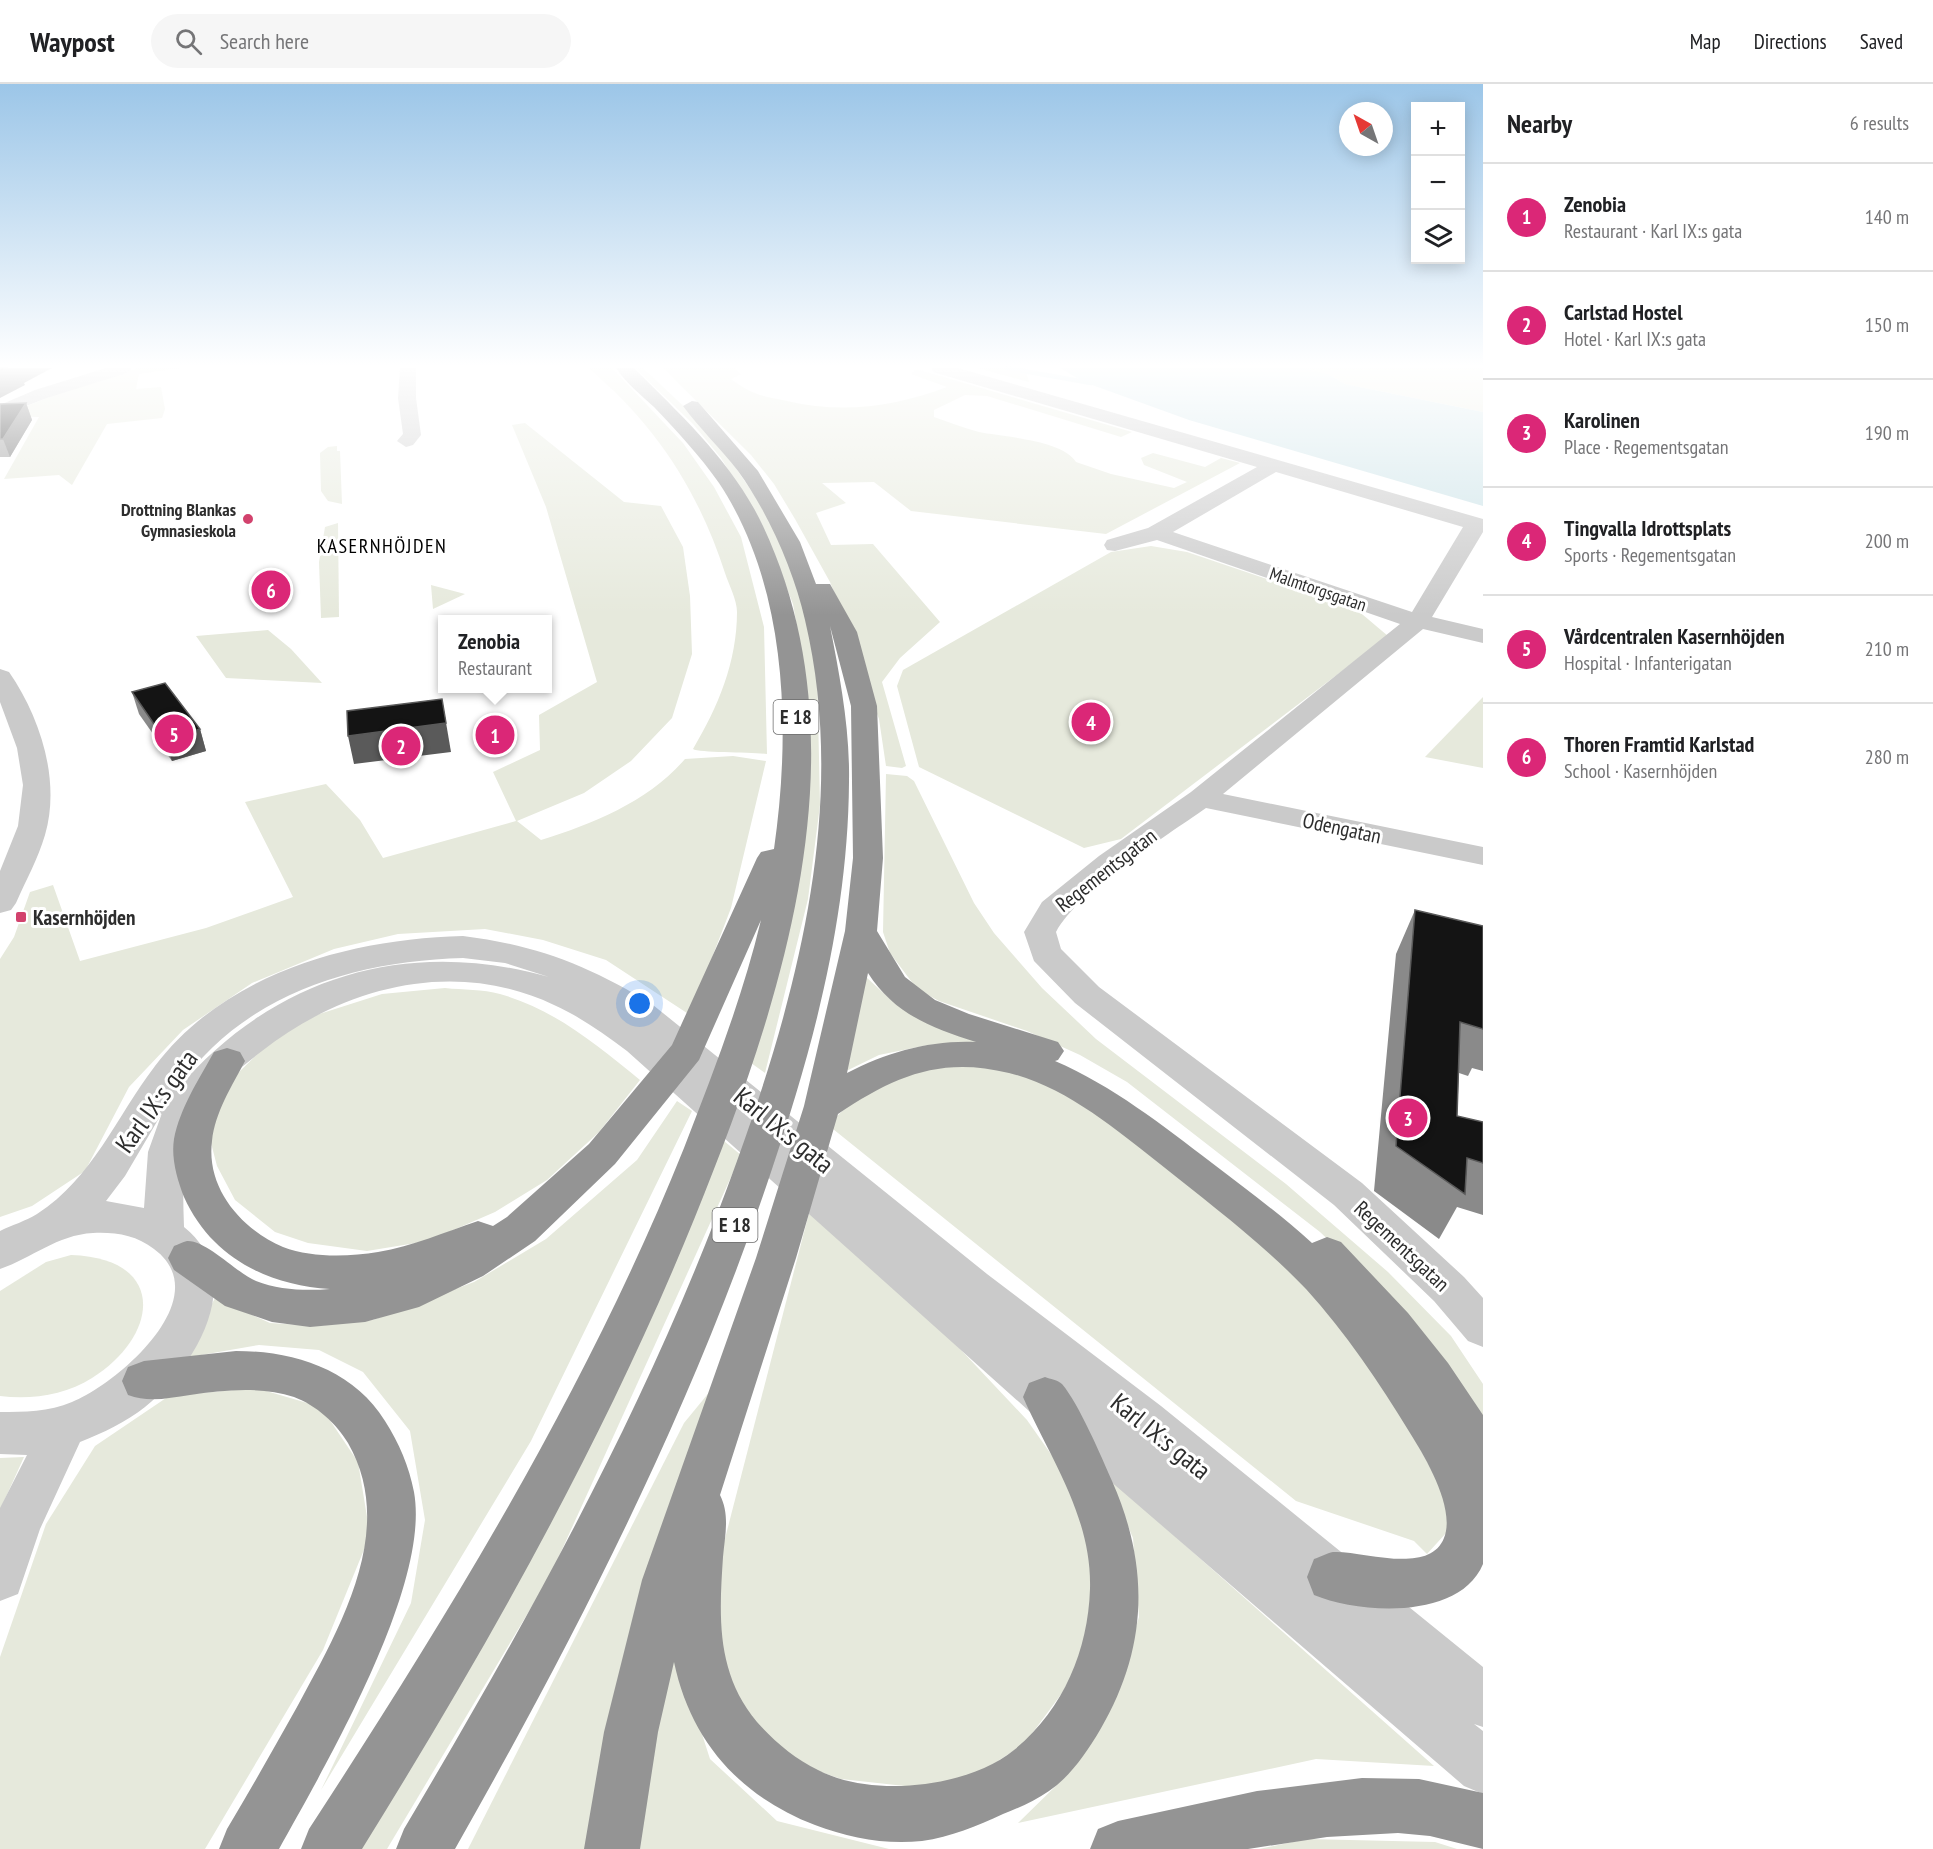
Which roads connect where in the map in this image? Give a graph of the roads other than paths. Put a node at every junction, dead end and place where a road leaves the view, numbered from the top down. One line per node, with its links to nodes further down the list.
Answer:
1 (703, 450): 13 (highway, E 18)
2 (732, 450): 8 (highway, E 18)
3 (1223, 450): 4 (street)
4 (1274, 465): 5 (street); 6 (street)
5 (1479, 526): 9 (street, Regementsgatan)
6 (1156, 533): 7 (street); 9 (street, Malmtorgsgatan)
7 (1115, 544)
8 (793, 547): 16 (highway); 38 (highway, E 18)
9 (1418, 621): 10 (street, Malmtorgsgatan); 12 (street, Regementsgatan)
10 (1483, 636)
11 (0, 676): 15 (street)
12 (1201, 798): 14 (street, Odengatan); 24 (street, Regementsgatan)
13 (792, 812): 21 (highway); 37 (highway, E 18)
14 (1483, 856)
15 (0, 903)
16 (861, 931): 19 (highway); 29 (highway)
17 (632, 1022): 18 (street, Karl IX:s gata); 20 (street, Karl IX:s gata); 22 (street, Karl IX:s gata)
18 (227, 1061): 21 (highway); 23 (street, Karl IX:s gata)
19 (822, 1106): 30 (highway); 32 (highway)
20 (838, 1193): 26 (street, Karl IX:s gata); 32 (street, Karl IX:s gata)
21 (540, 1209): 23 (highway)
22 (17, 1240): 23 (street)
23 (176, 1245): 25 (street, Karl IX:s gata)
24 (1483, 1328)
25 (144, 1381): 27 (street, Karl IX:s gata); 36 (highway)
26 (1045, 1396): 30 (highway); 34 (street, Karl IX:s gata)
27 (64, 1427): 28 (street, Karl IX:s gata); 31 (street)
28 (0, 1433)
29 (1483, 1459)
30 (706, 1469): 39 (highway)
31 (0, 1576)
32 (1332, 1577): 33 (street, Karl IX:s gata)
33 (1483, 1701)
34 (1483, 1767)
35 (1483, 1821): 40 (highway)
36 (247, 1849)
37 (329, 1849)
38 (424, 1849)
39 (612, 1849)
40 (1118, 1849)

